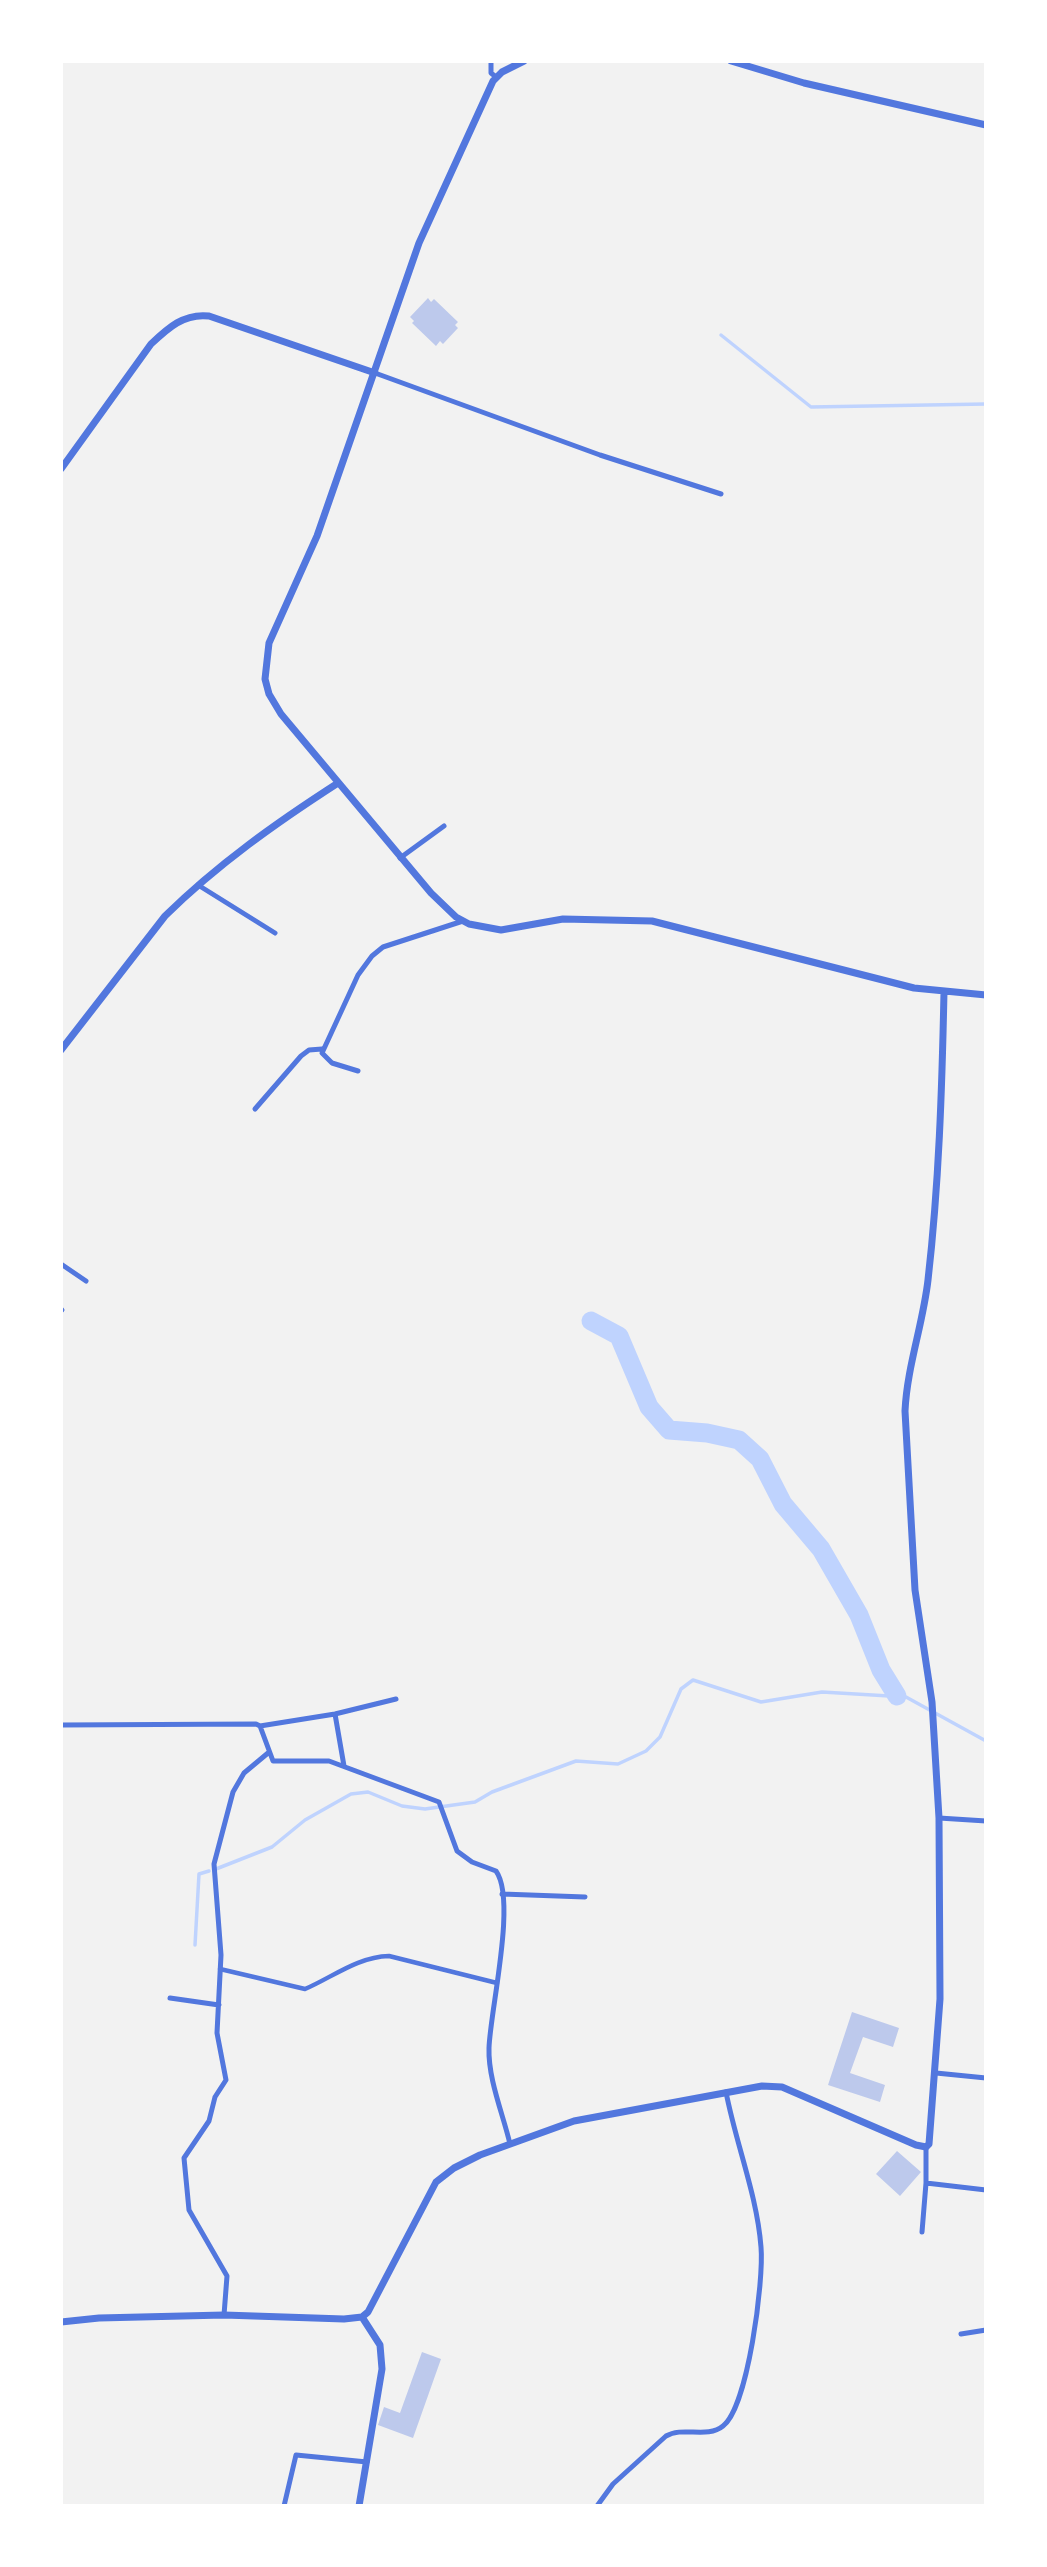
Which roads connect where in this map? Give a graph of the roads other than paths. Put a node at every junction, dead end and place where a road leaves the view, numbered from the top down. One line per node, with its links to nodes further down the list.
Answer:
1 (491, 61): 4 (street)
2 (524, 61): 4 (street)
3 (731, 61): 5 (street)
4 (496, 77): 6 (street)
5 (986, 125)
6 (375, 373): 7 (street); 8 (street); 9 (street)
7 (61, 470)
8 (721, 494)
9 (338, 783): 11 (street); 12 (street)
10 (444, 827): 11 (street)
11 (400, 858): 13 (street)
12 (198, 885): 14 (street); 18 (street)
13 (463, 922): 15 (street); 17 (street)
14 (275, 933)
15 (944, 992): 16 (street); 29 (street)
16 (986, 995)
17 (323, 1049): 19 (street); 20 (street)
18 (61, 1050)
19 (358, 1071)
20 (255, 1109)
21 (61, 1264): 22 (street)
22 (86, 1281)
23 (396, 1699): 24 (street)
24 (335, 1714): 26 (street); 28 (street)
25 (61, 1725): 26 (street)
26 (260, 1726): 27 (street)
27 (268, 1753): 28 (street); 33 (street)
28 (345, 1766): 31 (street)
29 (939, 1818): 30 (street); 37 (street)
30 (986, 1821)
31 (502, 1894): 32 (street); 34 (street)
32 (585, 1897)
33 (220, 1969): 34 (street); 36 (street)
34 (498, 1984): 40 (street)
35 (170, 1998): 36 (street)
36 (219, 2005): 45 (street)
37 (936, 2073): 38 (street); 41 (street)
38 (986, 2078)
39 (726, 2092): 40 (street); 41 (street); 53 (street)
40 (510, 2144): 46 (street)
41 (926, 2147): 42 (street)
42 (926, 2183): 43 (street); 44 (street)
43 (986, 2190)
44 (922, 2232)
45 (224, 2315): 46 (street); 47 (street)
46 (362, 2317): 50 (street)
47 (61, 2322)
48 (986, 2330): 49 (street)
49 (961, 2334)
50 (367, 2462): 51 (street); 52 (street)
51 (284, 2506)
52 (359, 2506)
53 (597, 2506)

